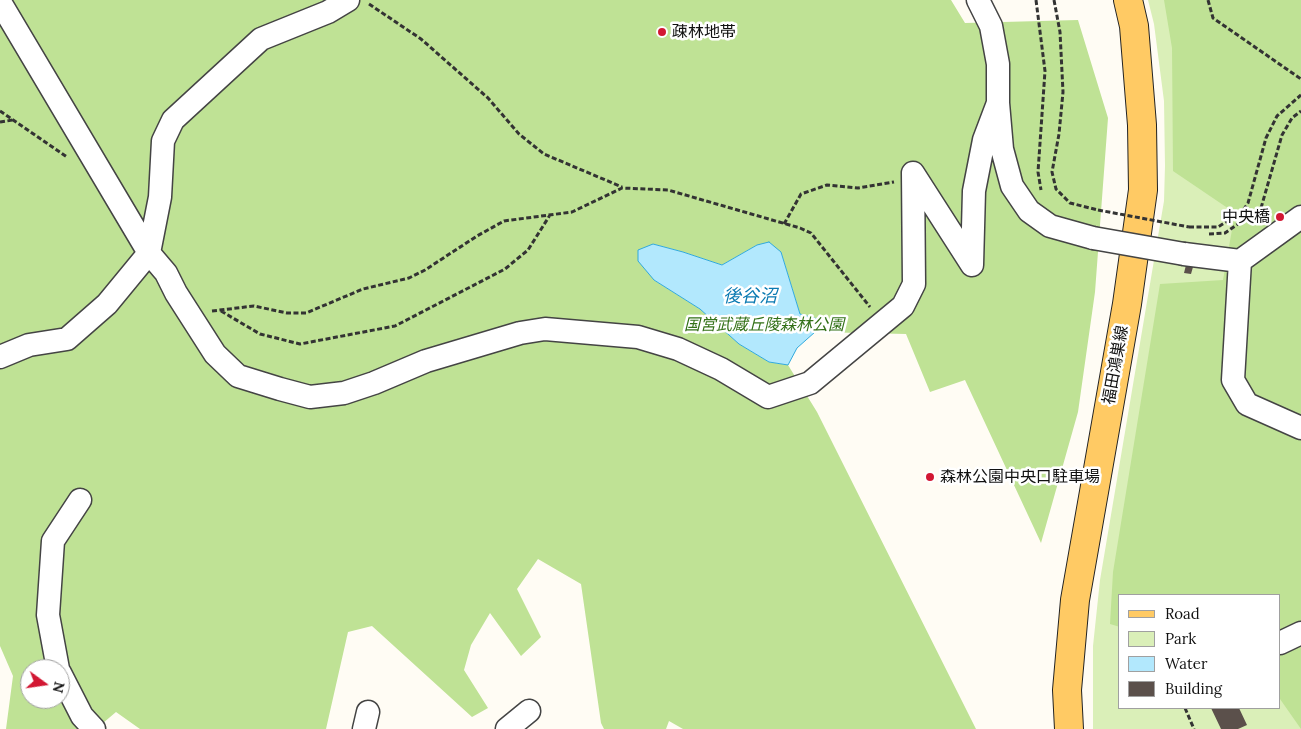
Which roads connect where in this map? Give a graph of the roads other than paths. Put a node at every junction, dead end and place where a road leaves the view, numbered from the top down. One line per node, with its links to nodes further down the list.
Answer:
1 (348, 0): 7 (street)
2 (978, 0): 5 (street)
3 (1128, 0): 19 (main road, 福田鴻巣線)
4 (0, 2): 7 (street)
5 (998, 103): 7 (street); 8 (street, bridge)
6 (1301, 217): 8 (street)
7 (149, 253): 9 (street)
8 (1240, 261): 10 (street)
9 (0, 357)
10 (1301, 428)
11 (80, 500): 14 (street)
12 (1301, 633): 13 (street)
13 (1281, 643)
14 (56, 659)
15 (70, 693): 17 (street)
16 (529, 711): 18 (street)
17 (94, 729)
18 (507, 729)
19 (1069, 729)

